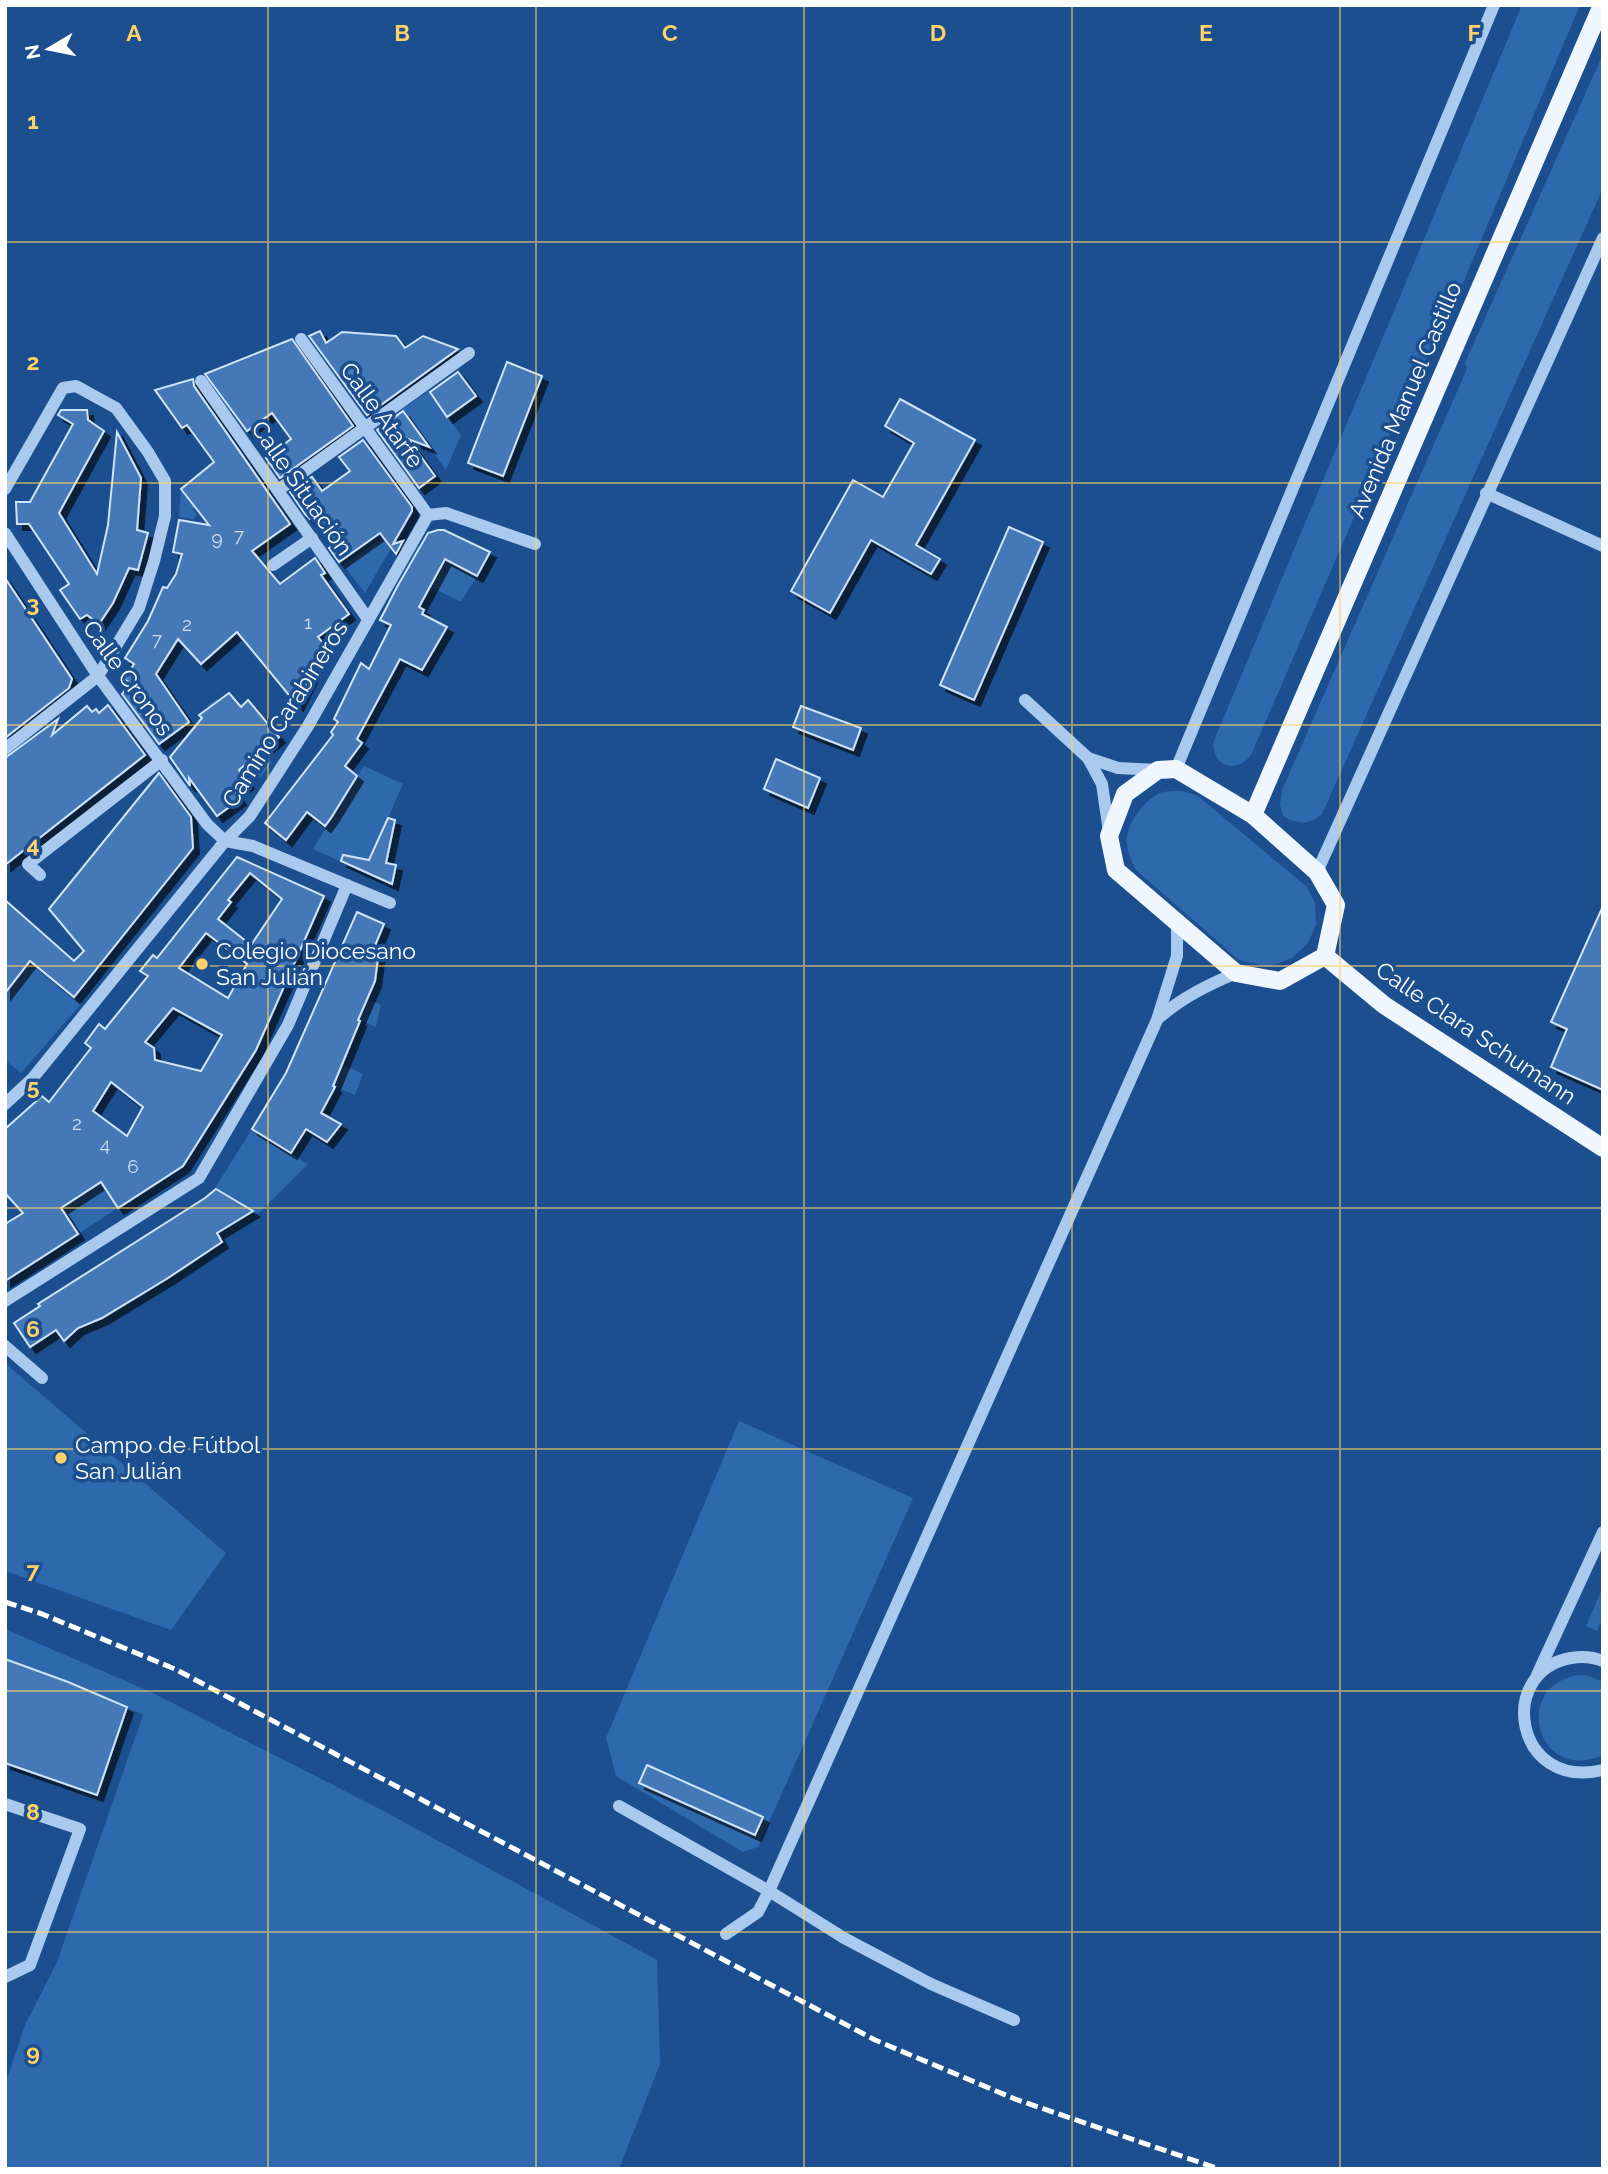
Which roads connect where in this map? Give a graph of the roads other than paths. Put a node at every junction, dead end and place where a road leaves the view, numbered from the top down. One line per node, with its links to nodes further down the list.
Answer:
1 (1494, 5): 23 (street)
2 (1602, 5): 25 (main road, Avenida Manuel Castillo)
3 (1603, 238): 10 (street)
4 (301, 339): 7 (street, Calle Atarfe)
5 (469, 353): 7 (street)
6 (201, 381): 9 (street, Calle Situación)
7 (365, 427): 9 (street); 11 (street, Calle Atarfe)
8 (5, 489): 18 (street)
9 (278, 490): 13 (street, Calle Situación)
10 (1486, 493): 15 (street); 28 (street)
11 (428, 515): 14 (street); 17 (street, Camino Carabineros)
12 (5, 533): 18 (street, Calle Cronos)
13 (312, 538): 16 (street); 17 (street, Calle Situación)
14 (534, 544)
15 (1603, 545)
16 (273, 565)
17 (368, 619): 27 (street, Camino Carabineros)
18 (98, 676): 20 (street); 22 (street, Calle Cronos)
19 (1025, 700): 21 (street)
20 (5, 749)
21 (1088, 758): 24 (street); 26 (street)
22 (162, 760): 27 (street, Calle Cronos); 29 (street)
23 (1176, 769): 24 (main road); 25 (main road)
24 (1158, 770): 26 (main road)
25 (1253, 815): 28 (main road)
26 (1109, 836): 32 (main road)
27 (225, 841): 30 (street); 36 (street, Camino Carabineros)
28 (1317, 872): 33 (main road)
29 (40, 875)
30 (346, 885): 31 (street); 38 (street)
31 (390, 903)
32 (1177, 922): 34 (main road); 35 (street)
33 (1325, 956): 34 (main road); 37 (main road, Calle Clara Schumann)
34 (1236, 973): 35 (street)
35 (1157, 1020): 47 (street)
36 (5, 1104)
37 (1603, 1148)
38 (5, 1301)
39 (5, 1346): 40 (street)
40 (42, 1378)
41 (1603, 1532): 43 (street)
42 (1603, 1661): 43 (street)
43 (1535, 1680): 44 (street)
44 (1603, 1770)
45 (5, 1804): 49 (street)
46 (619, 1806): 47 (street)
47 (769, 1891): 48 (street); 50 (street)
48 (726, 1934)
49 (5, 1978)
50 (1014, 2020)

